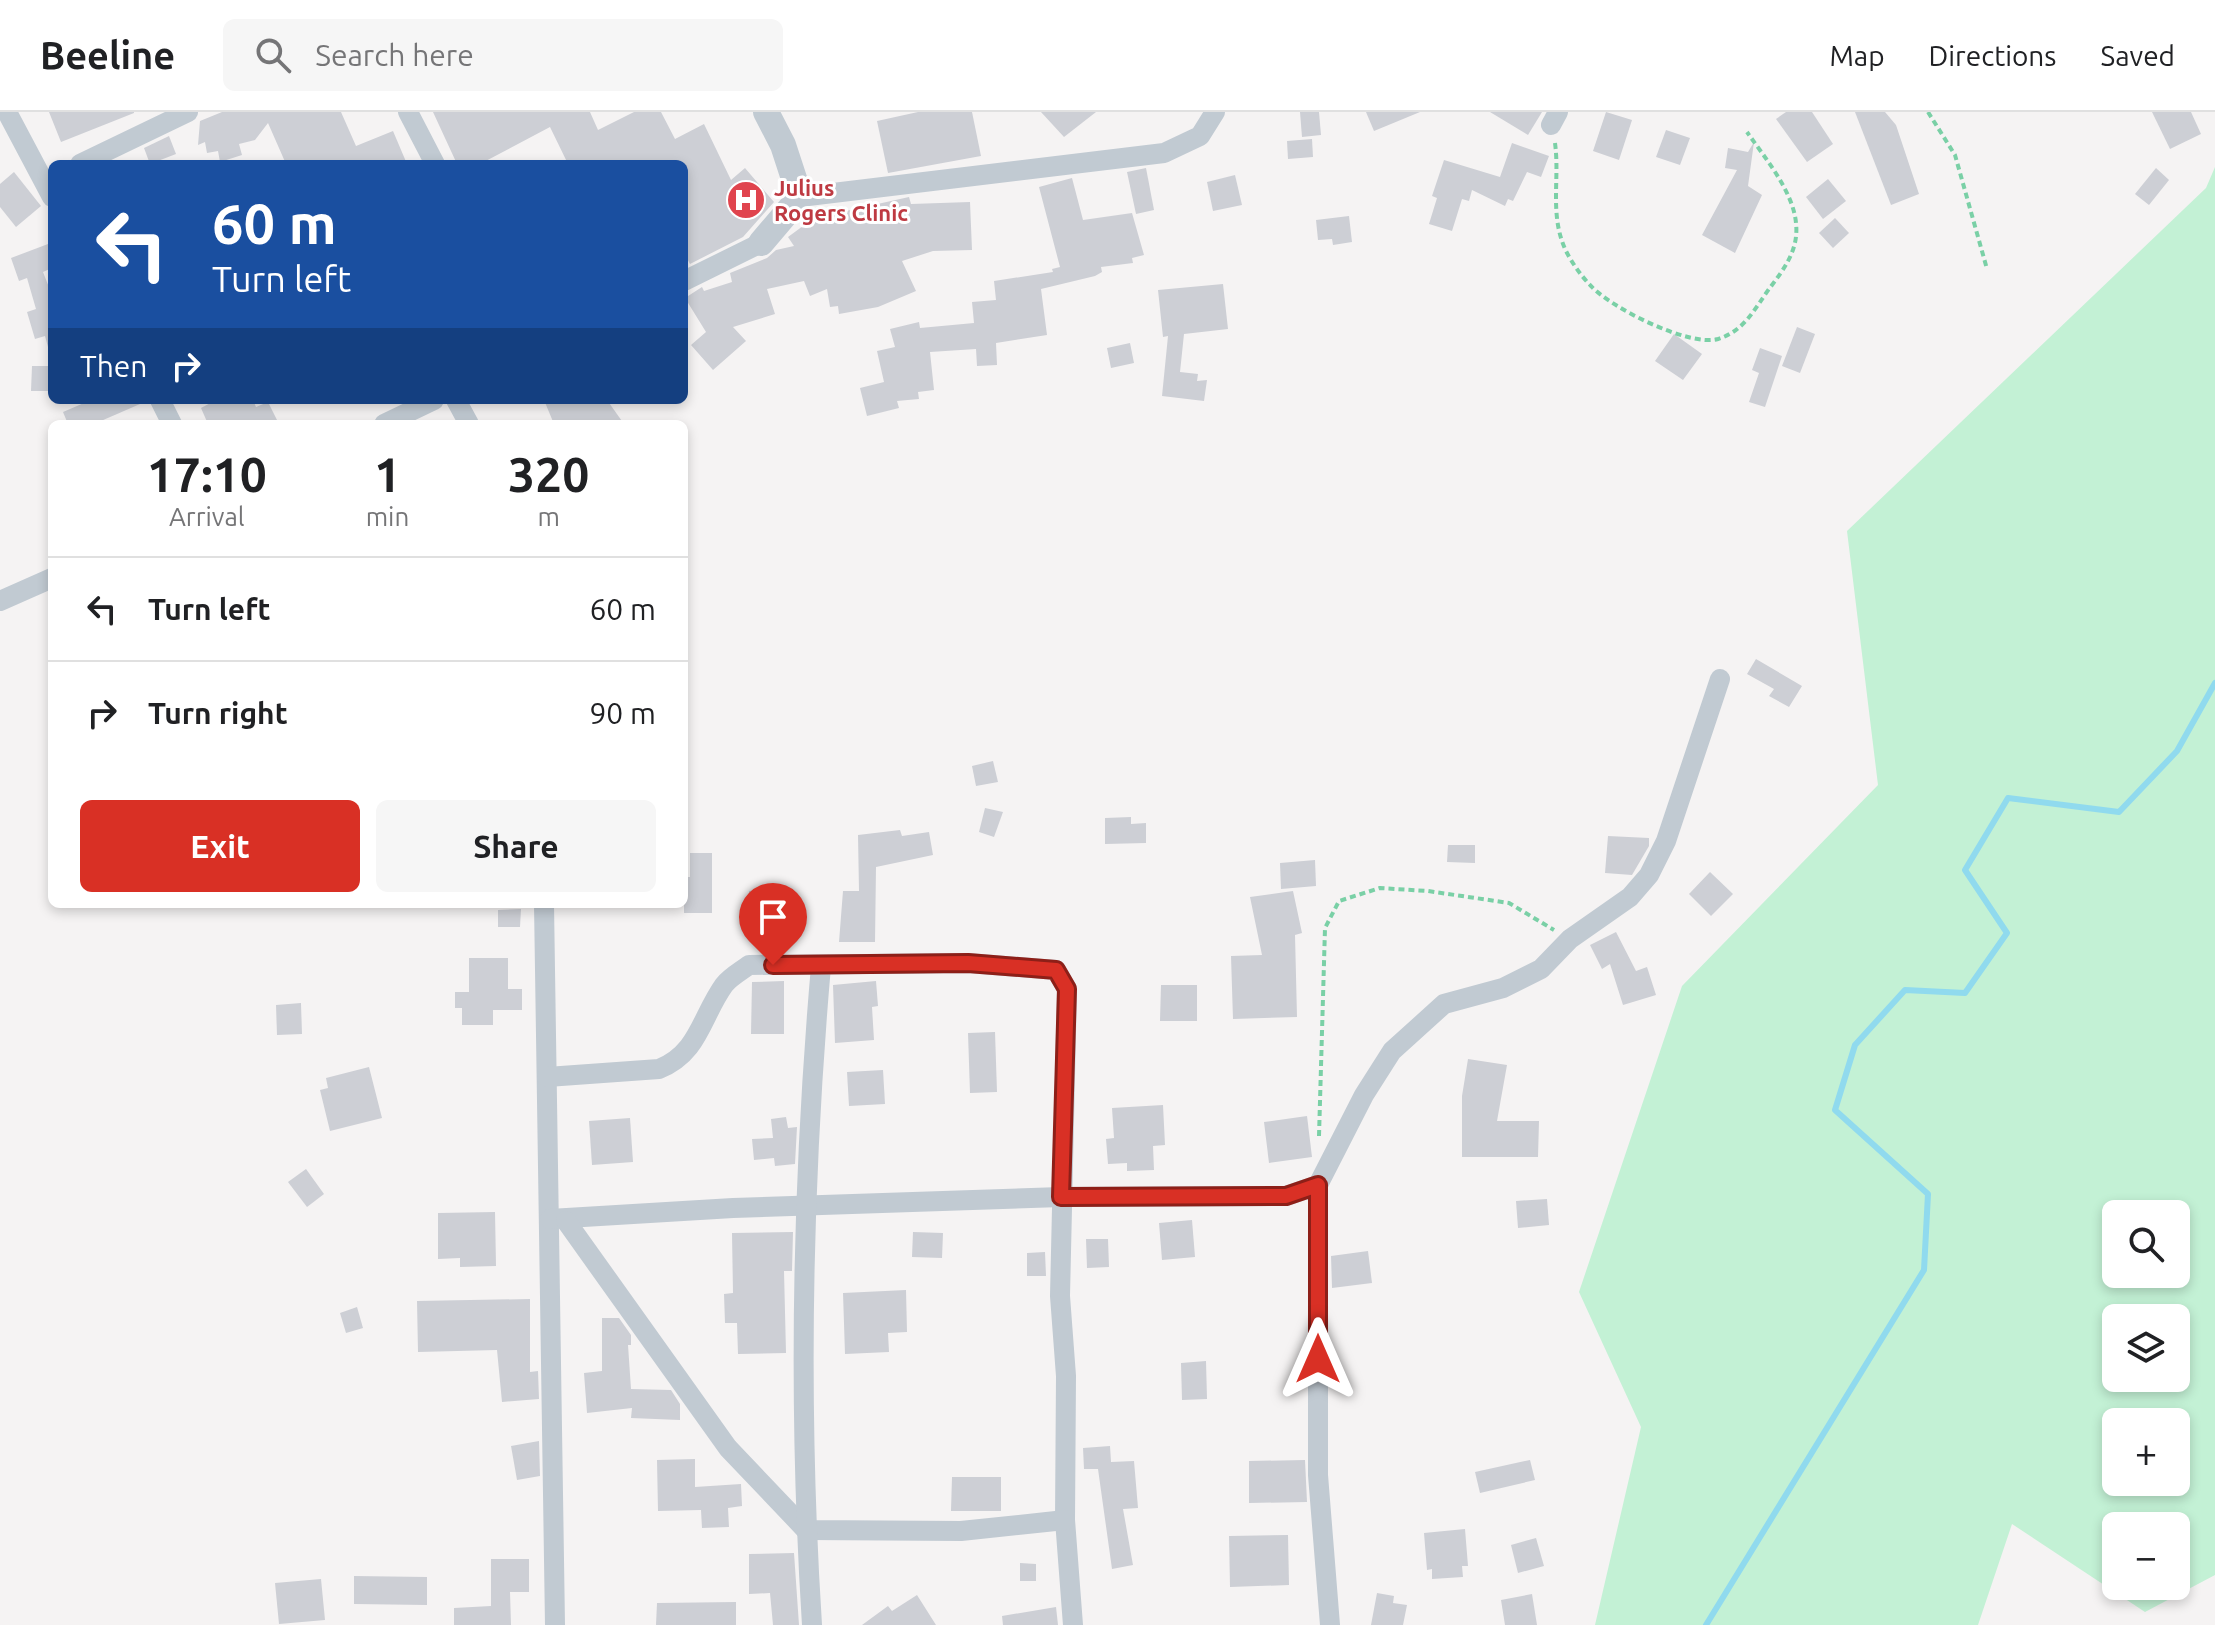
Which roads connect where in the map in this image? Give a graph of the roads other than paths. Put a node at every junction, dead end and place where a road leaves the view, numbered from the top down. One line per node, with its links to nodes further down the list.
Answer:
1 (7, 112): 8 (street)
2 (188, 112): 6 (street)
3 (766, 112): 9 (street)
4 (1215, 112): 9 (street)
5 (413, 114): 7 (street)
6 (88, 160)
7 (433, 160)
8 (48, 183)
9 (800, 197): 10 (street)
10 (761, 243): 11 (street)
11 (688, 279)
12 (426, 404): 13 (street)
13 (392, 420)
14 (48, 580): 15 (street)
15 (0, 601)
16 (1720, 679): 20 (street)
17 (544, 908): 19 (street)
18 (821, 966): 19 (street); 21 (street); 22 (street)
19 (547, 1077): 23 (street)
20 (1318, 1185): 21 (street); 29 (street)
21 (1061, 1197): 22 (street); 24 (street)
22 (807, 1206): 23 (street); 25 (street)
23 (558, 1220): 25 (street); 26 (street)
24 (1065, 1520): 25 (street); 28 (street)
25 (806, 1530): 27 (street)
26 (555, 1625)
27 (812, 1625)
28 (1073, 1625)
29 (1330, 1625)

